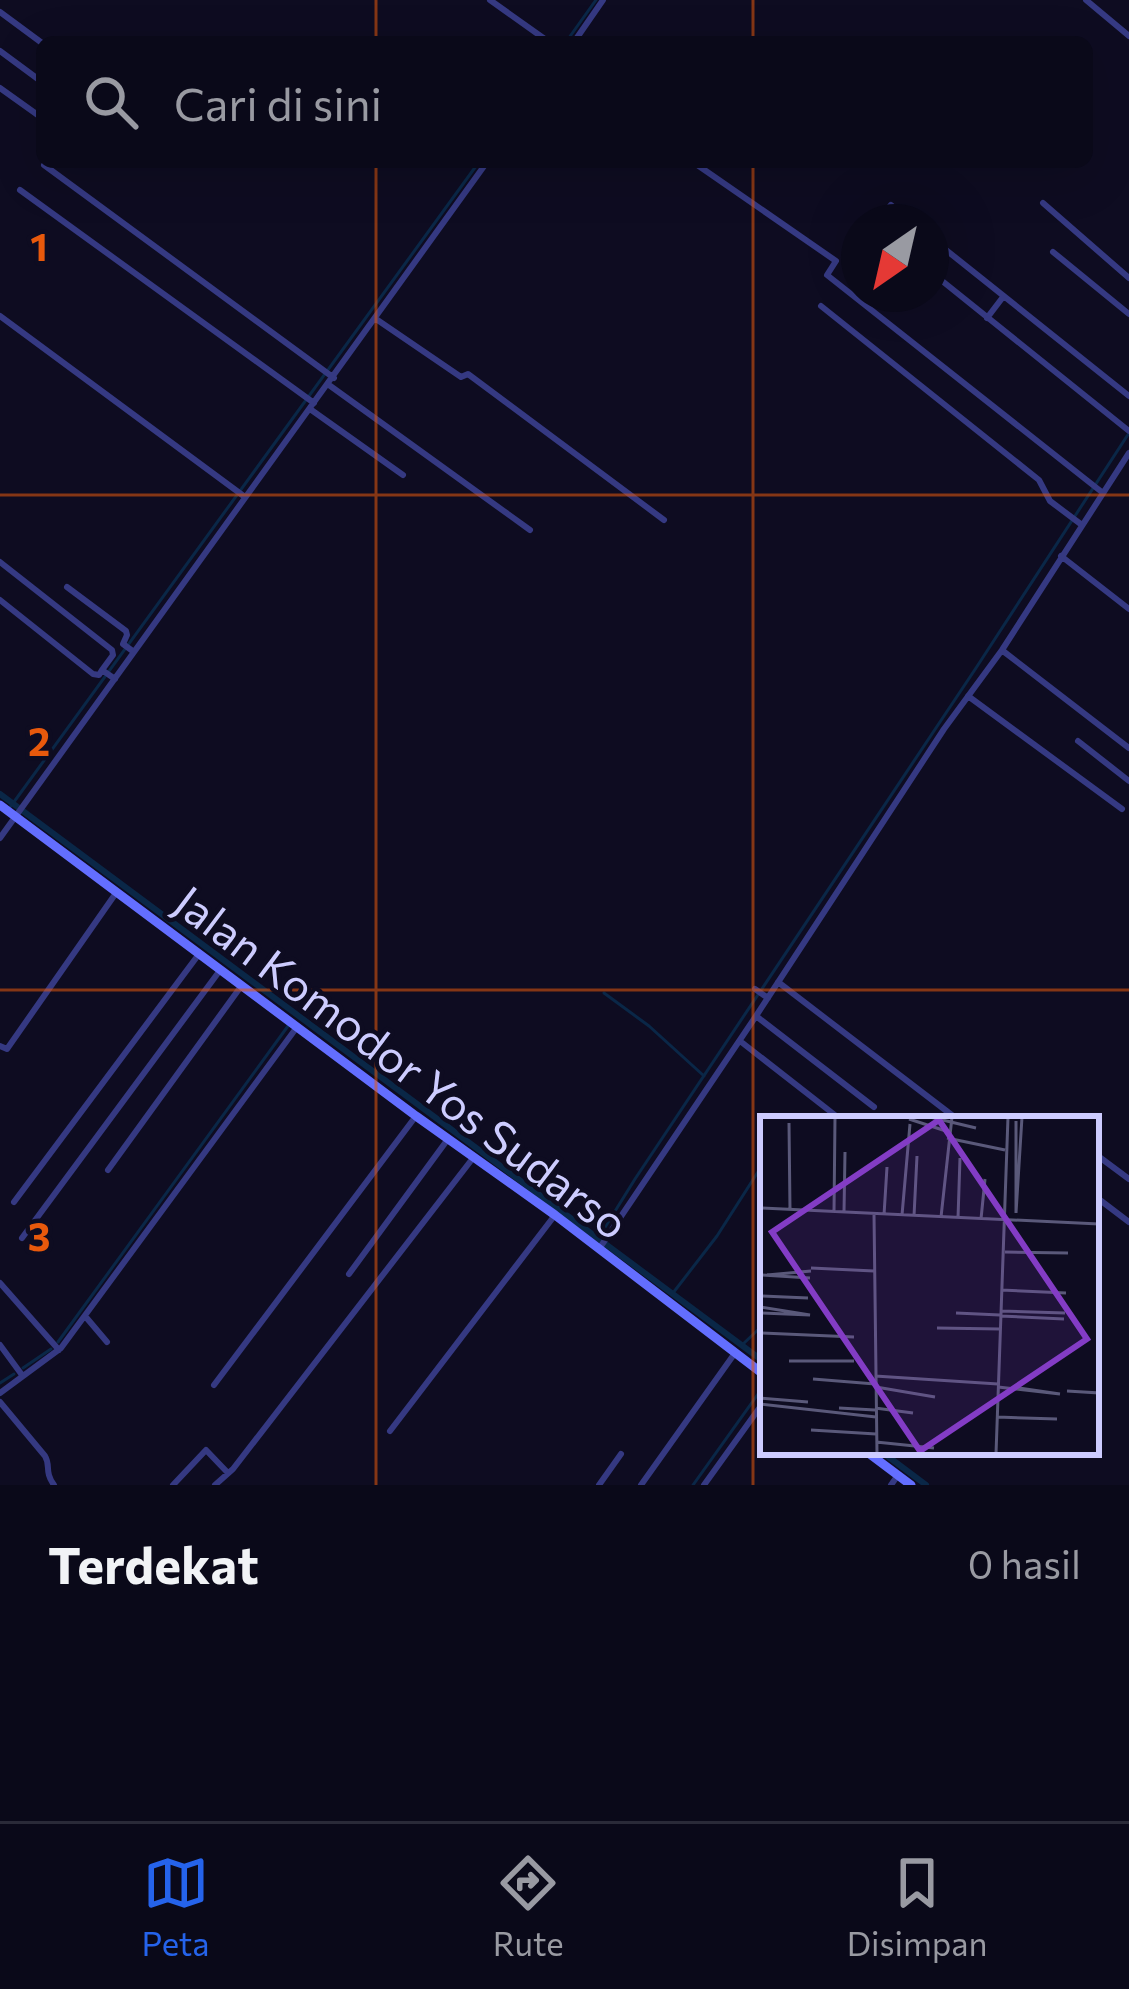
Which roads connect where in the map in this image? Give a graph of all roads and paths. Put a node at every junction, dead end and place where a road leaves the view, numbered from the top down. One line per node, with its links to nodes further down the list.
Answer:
1 (490, 0): 5 (street)
2 (604, 0): 6 (street)
3 (1087, 0): 7 (street)
4 (0, 11): 8 (street)
5 (541, 36)
6 (578, 36)
7 (1129, 36)
8 (36, 38)
9 (0, 51): 10 (street)
10 (36, 78)
11 (0, 88): 12 (street)
12 (36, 114)
13 (48, 168): 28 (street)
14 (483, 168): 27 (street)
15 (702, 168): 34 (street)
16 (20, 190): 30 (street)
17 (1043, 203): 20 (street)
18 (949, 252): 22 (street)
19 (1053, 252): 24 (street)
20 (1129, 278)
21 (949, 287): 26 (street)
22 (1004, 296): 26 (street); 29 (street)
23 (821, 306): 37 (street)
24 (1129, 314)
25 (0, 316): 35 (street)
26 (987, 318): 31 (street)
27 (376, 319): 28 (street); 36 (street)
28 (329, 377): 30 (street); 38 (street)
29 (1129, 396)
30 (310, 402): 33 (street); 35 (street)
31 (1128, 430)
32 (1128, 456): 34 (street)
33 (404, 475)
34 (1098, 489): 37 (street)
35 (241, 494): 44 (street)
36 (664, 520)
37 (1076, 521): 39 (street)
38 (530, 530)
39 (1061, 556): 43 (street); 45 (street)
40 (0, 562): 46 (street)
41 (67, 587): 44 (street)
42 (0, 600): 46 (street)
43 (1129, 609)
44 (131, 650): 46 (street)
45 (1002, 650): 47 (street); 49 (street)
46 (109, 675): 53 (street)
47 (968, 696): 52 (street); 58 (street)
48 (1078, 741): 50 (street)
49 (1129, 748)
50 (1129, 781)
51 (1, 806): 53 (street, Jalan Komodor Yos Sudarso)
52 (1122, 809)
53 (16, 814): 54 (street); 55 (street, Jalan Komodor Yos Sudarso)
54 (0, 838)
55 (116, 892): 56 (street, Jalan Komodor Yos Sudarso); 63 (street)
56 (200, 954): 57 (street, Jalan Komodor Yos Sudarso); 74 (street)
57 (221, 969): 59 (street, Jalan Komodor Yos Sudarso); 77 (street)
58 (778, 982): 60 (street); 67 (street)
59 (242, 985): 61 (street, Jalan Komodor Yos Sudarso); 71 (street)
60 (756, 1016): 62 (street); 64 (street)
61 (292, 1024): 65 (street, Jalan Komodor Yos Sudarso); 81 (street)
62 (740, 1041): 66 (street); 78 (street)
63 (0, 1046)
64 (874, 1107)
65 (416, 1116): 68 (street, Jalan Komodor Yos Sudarso); 88 (street)
66 (836, 1116)
67 (953, 1116)
68 (448, 1139): 69 (street, Jalan Komodor Yos Sudarso); 79 (street)
69 (473, 1157): 75 (street, Jalan Komodor Yos Sudarso); 95 (street)
70 (1099, 1157): 72 (street)
71 (108, 1170)
72 (1129, 1179)
73 (1099, 1200): 76 (street)
74 (14, 1202)
75 (554, 1215): 78 (street, Jalan Komodor Yos Sudarso); 92 (street)
76 (1129, 1222)
77 (22, 1238)
78 (599, 1249): 85 (street, Jalan Komodor Yos Sudarso)
79 (349, 1274)
80 (0, 1283): 84 (street)
81 (85, 1316): 82 (street); 84 (street)
82 (107, 1342)
83 (0, 1345): 87 (street)
84 (59, 1350): 87 (street)
85 (735, 1354): 86 (street, Jalan Komodor Yos Sudarso); 102 (street)
86 (760, 1373)
87 (22, 1375): 89 (street)
88 (214, 1385)
89 (0, 1393)
90 (0, 1402): 98 (street)
91 (760, 1406): 96 (street)
92 (390, 1430)
93 (621, 1454): 101 (street)
94 (870, 1455): 97 (street)
95 (228, 1473): 99 (street); 100 (street)
96 (703, 1478)
97 (894, 1480): 103 (street)
98 (54, 1485)
99 (173, 1485)
100 (215, 1485)
101 (599, 1485)
102 (641, 1485)
103 (911, 1485)

